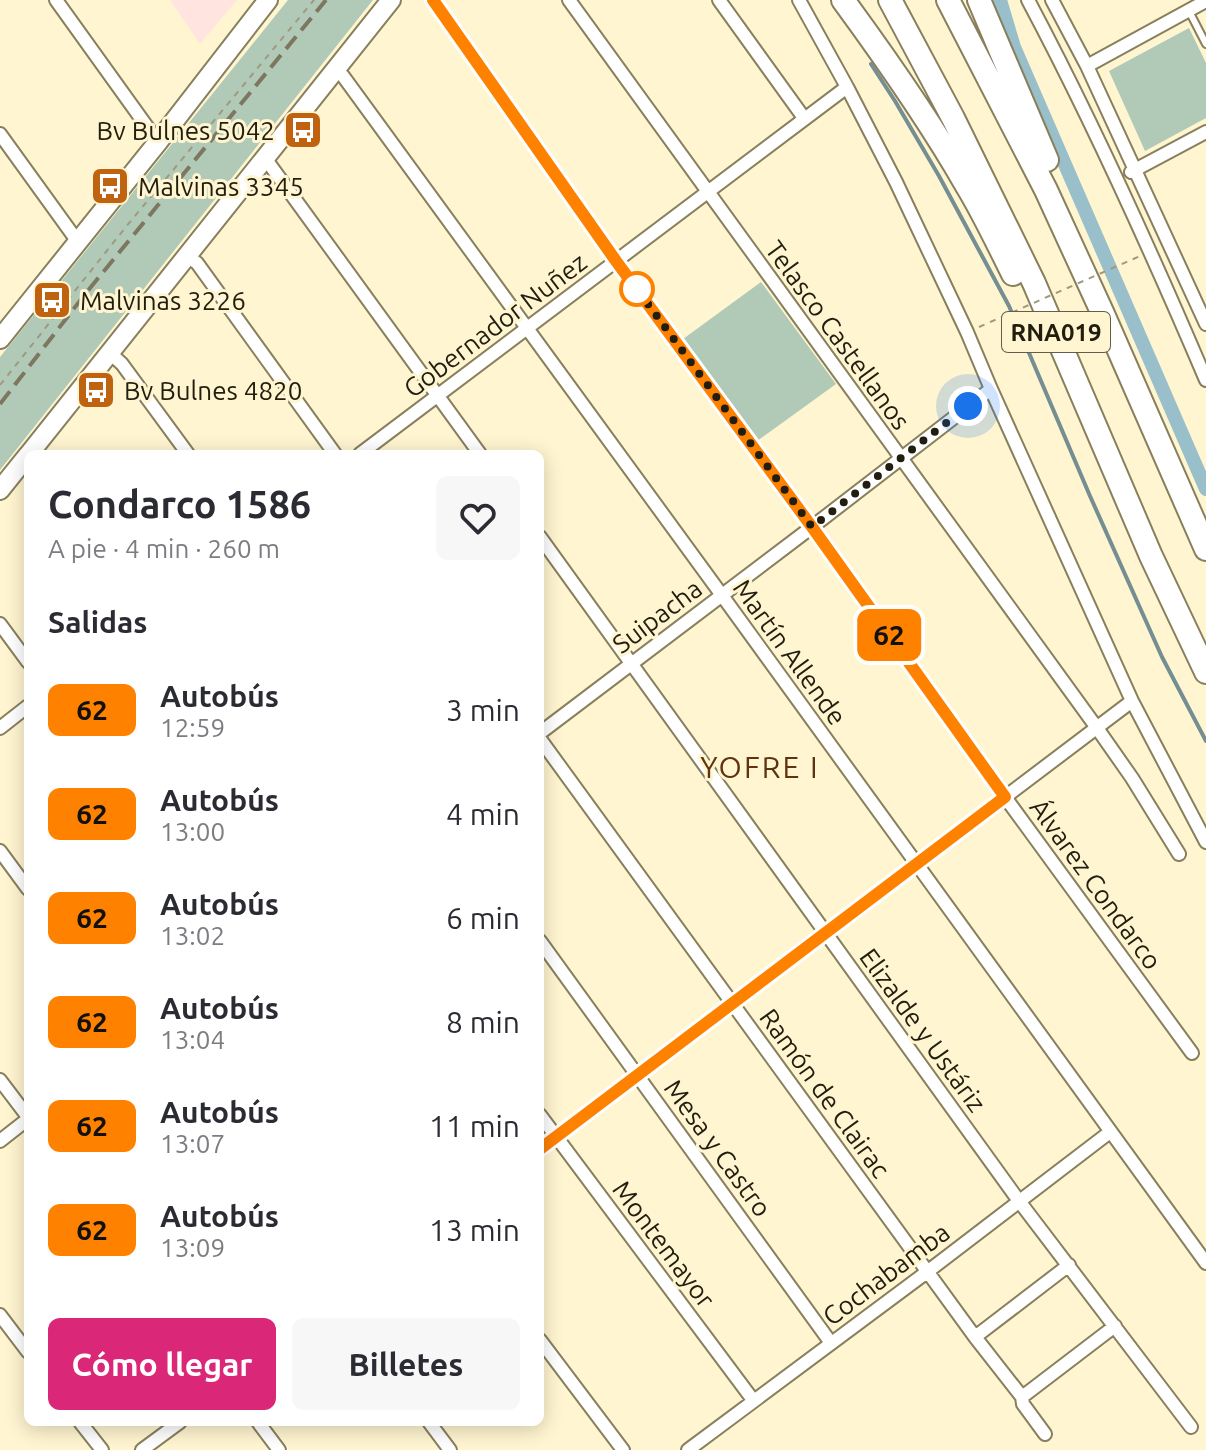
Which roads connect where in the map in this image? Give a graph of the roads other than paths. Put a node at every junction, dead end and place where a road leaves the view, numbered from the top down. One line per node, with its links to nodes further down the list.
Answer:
1 (56, 0): 23 (street)
2 (268, 0): 23 (main road)
3 (391, 0): 18 (main road)
4 (433, 0): 30 (street, Álvarez Condarco)
5 (569, 0): 27 (street, Telasco Castellanos)
6 (719, 0): 20 (street)
7 (799, 0): 19 (street)
8 (843, 0): 50 (highway)
9 (890, 0): 50 (highway, RNA019)
10 (948, 0): 46 (highway, RNA019)
11 (979, 0): 46 (highway)
12 (1028, 0): 26 (street)
13 (1052, 0): 17 (street)
14 (1206, 1): 15 (street)
15 (1189, 11): 16 (lane); 17 (street)
16 (1206, 44)
17 (1087, 66): 25 (street)
18 (335, 69): 24 (main road); 32 (street, Martín Allende)
19 (847, 87): 20 (street, Gobernador Nuñez); 36 (street)
20 (804, 118): 27 (street, Gobernador Nuñez)
21 (1206, 132): 25 (street)
22 (0, 134): 28 (street)
23 (158, 142): 28 (main road)
24 (265, 158): 29 (main road); 37 (street)
25 (1136, 170): 26 (street); 31 (street)
26 (1118, 179): 35 (street)
27 (708, 192): 30 (street, Gobernador Nuñez); 43 (street, Telasco Castellanos)
28 (78, 242): 33 (main road)
29 (187, 256): 34 (main road); 40 (street)
30 (616, 261): 32 (street, Gobernador Nuñez); 47 (street, Álvarez Condarco)
31 (1206, 324)
32 (527, 328): 37 (street, Gobernador Nuñez); 51 (street, Martín Allende)
33 (0, 339)
34 (110, 353): 38 (main road); 39 (street)
35 (1206, 380)
36 (991, 389): 43 (street, Suipacha); 56 (street)
37 (437, 396): 41 (street, Gobernador Nuñez); 42 (street)
38 (36, 450)
39 (185, 450)
40 (332, 450)
41 (365, 450)
42 (477, 450)
43 (899, 458): 47 (street, Suipacha); 59 (street, Telasco Castellanos)
44 (24, 463): 45 (main road)
45 (0, 490)
46 (1189, 509): 49 (highway, RNA019)
47 (812, 527): 51 (street, Suipacha); 62 (street, Álvarez Condarco)
48 (544, 543): 54 (street, Elizalde y Ustáriz)
49 (1206, 549)
50 (1151, 556): 55 (highway, RNA019)
51 (721, 594): 54 (street, Suipacha); 66 (street, Martín Allende)
52 (0, 624): 53 (street)
53 (24, 657)
54 (631, 663): 60 (street, Suipacha); 68 (street, Elizalde y Ustáriz)
55 (1206, 672)
56 (1132, 701): 59 (street); 63 (street)
57 (24, 709): 58 (street)
58 (0, 728)
59 (1097, 728): 62 (street); 65 (street, Telasco Castellanos)
60 (544, 730)
61 (544, 745): 70 (street, Ramón de Clairac)
62 (1005, 797): 66 (street); 71 (street, Álvarez Condarco)
63 (1206, 842)
64 (0, 851): 67 (street)
65 (1179, 854)
66 (917, 863): 68 (street); 77 (street, Martín Allende)
67 (24, 884)
68 (825, 932): 70 (street); 81 (street, Elizalde y Ustáriz)
69 (544, 946): 72 (street, Mesa y Castro)
70 (732, 1004): 72 (street); 84 (street, Ramón de Clairac)
71 (1192, 1053)
72 (638, 1075): 78 (street); 88 (street, Mesa y Castro)
73 (0, 1080): 74 (street)
74 (24, 1113)
75 (544, 1120): 78 (street, Montemayor)
76 (24, 1121): 79 (street)
77 (1110, 1132): 81 (street, Cochabamba); 82 (street, Martín Allende)
78 (557, 1137): 80 (street); 92 (street, Montemayor)
79 (0, 1141)
80 (544, 1146)
81 (1019, 1201): 83 (street, Elizalde y Ustáriz); 84 (street, Cochabamba)
82 (1206, 1263)
83 (1069, 1265): 86 (street, Elizalde y Ustáriz); 87 (street)
84 (927, 1272): 87 (street, Ramón de Clairac); 88 (street, Cochabamba)
85 (0, 1315): 90 (street)
86 (1115, 1326): 91 (street); 97 (street, Elizalde y Ustáriz)
87 (975, 1337): 91 (street, Ramón de Clairac)
88 (831, 1343): 92 (street, Cochabamba)
89 (544, 1345): 103 (street)
90 (24, 1347)
91 (1022, 1397): 98 (street, Ramón de Clairac)
92 (753, 1400): 104 (street, Cochabamba)
93 (83, 1426): 99 (street)
94 (175, 1426): 100 (street)
95 (261, 1426): 101 (street)
96 (432, 1426): 102 (street)
97 (1191, 1427)
98 (1045, 1434)
99 (102, 1450)
100 (142, 1450)
101 (279, 1450)
102 (450, 1450)
103 (623, 1450)
104 (688, 1450)

